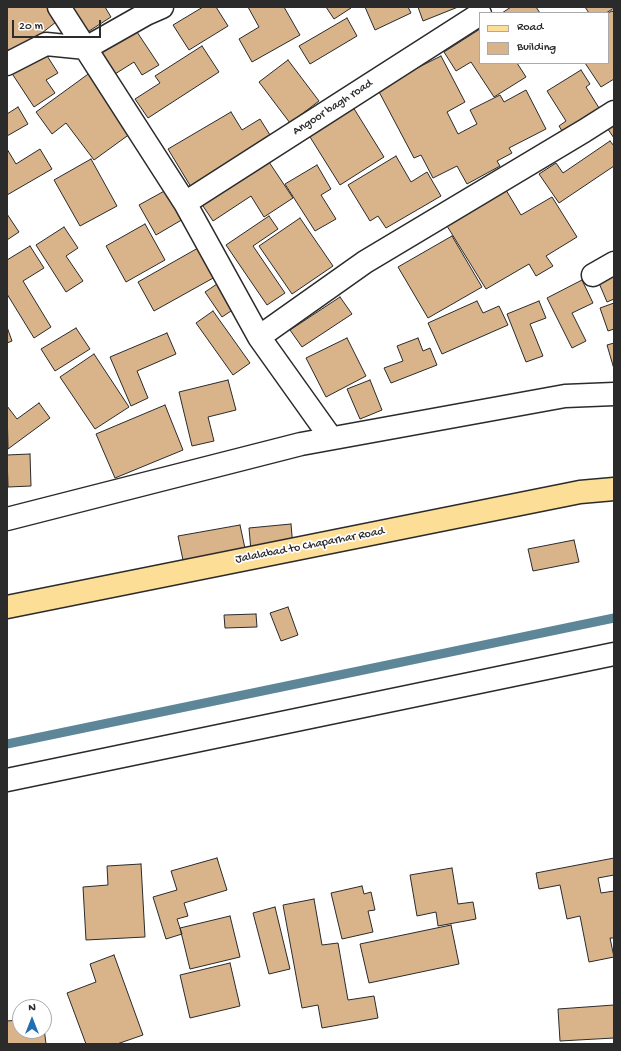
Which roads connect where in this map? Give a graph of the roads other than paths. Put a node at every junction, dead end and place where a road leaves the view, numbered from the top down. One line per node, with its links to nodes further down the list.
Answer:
1 (59, 7): 4 (street)
2 (162, 7): 4 (street)
3 (479, 15): 7 (street, Angoor bagh road)
4 (86, 48): 5 (street); 7 (street)
5 (7, 64)
6 (614, 112): 10 (street)
7 (185, 203): 10 (street)
8 (614, 263): 9 (street)
9 (592, 275)
10 (259, 336): 12 (street)
11 (614, 394): 12 (street)
12 (331, 438): 14 (street)
13 (614, 489): 15 (main road, Jalalabad to Chaparhar Road)
14 (7, 519)
15 (7, 607)
16 (614, 654): 17 (street)
17 (7, 780)

